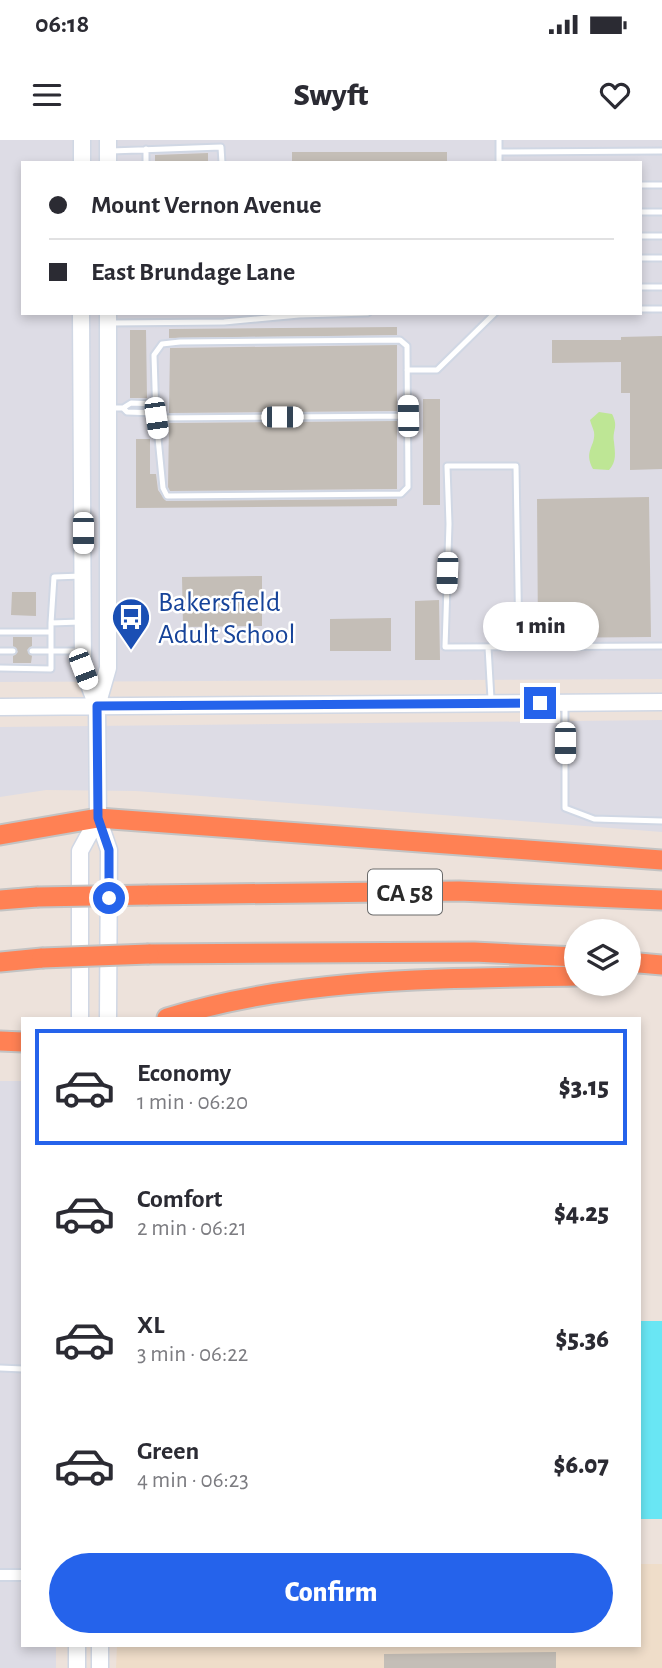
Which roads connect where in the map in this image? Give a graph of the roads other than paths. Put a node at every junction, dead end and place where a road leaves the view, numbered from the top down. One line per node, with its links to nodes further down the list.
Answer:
1 (82, 140): 7 (main road)
2 (499, 140): 6 (lane)
3 (146, 149): 4 (lane); 8 (lane); 9 (lane)
4 (108, 151)
5 (662, 151): 6 (lane)
6 (499, 152): 10 (lane)
7 (82, 161)
8 (146, 161)
9 (222, 161)
10 (499, 161)
11 (642, 185): 12 (lane)
12 (662, 185)
13 (642, 212): 14 (lane)
14 (662, 212)
15 (642, 236): 16 (lane)
16 (662, 236)
17 (642, 258): 18 (lane)
18 (662, 258)
19 (642, 287): 20 (lane)
20 (662, 287)
21 (642, 309): 22 (lane)
22 (662, 309)
23 (81, 315): 36 (main road)
24 (147, 315): 30 (lane)
25 (225, 315): 29 (lane)
26 (290, 315): 29 (lane)
27 (493, 315): 31 (lane)
28 (108, 318): 30 (lane); 33 (main road)
29 (224, 322): 30 (lane)
30 (147, 323)
31 (407, 370): 32 (lane); 35 (lane)
32 (156, 404): 33 (lane); 34 (lane)
33 (116, 408): 34 (lane); 54 (main road)
34 (156, 415): 35 (lane); 35 (lane)
35 (408, 416)
36 (83, 576): 37 (main road); 38 (lane)
37 (83, 621): 38 (lane); 48 (main road)
38 (51, 623): 40 (lane)
39 (0, 632): 40 (lane)
40 (51, 632): 47 (lane)
41 (662, 646): 43 (lane)
42 (488, 647): 43 (lane); 43 (lane); 52 (lane)
43 (519, 647)
44 (0, 651): 45 (lane)
45 (13, 651)
46 (32, 651): 47 (lane)
47 (51, 651): 48 (lane); 49 (lane)
48 (83, 651): 54 (main road)
49 (0, 668)
50 (565, 702): 51 (main road); 52 (main road); 56 (lane)
51 (662, 702)
52 (491, 703): 54 (main road)
53 (0, 706): 54 (main road)
54 (97, 706): 55 (main road)
55 (98, 818): 57 (highway); 58 (highway); 68 (main road); 69 (main road)
56 (662, 821)
57 (0, 835)
58 (662, 860)
59 (0, 900): 60 (highway, CA 58, bridge)
60 (662, 900)
61 (564, 956): 62 (highway, CA 58, bridge)
62 (0, 962)
63 (641, 963): 64 (highway)
64 (662, 965)
65 (662, 972): 66 (highway)
66 (641, 974)
67 (564, 976): 70 (highway)
68 (80, 1017)
69 (108, 1017)
70 (171, 1017)
71 (0, 1041): 72 (highway)
72 (21, 1042)
73 (0, 1368): 74 (lane)
74 (21, 1369)
75 (0, 1575): 76 (street)
76 (21, 1575)
77 (77, 1647): 79 (main road)
78 (100, 1647): 80 (main road)
79 (76, 1668)
80 (100, 1668)

